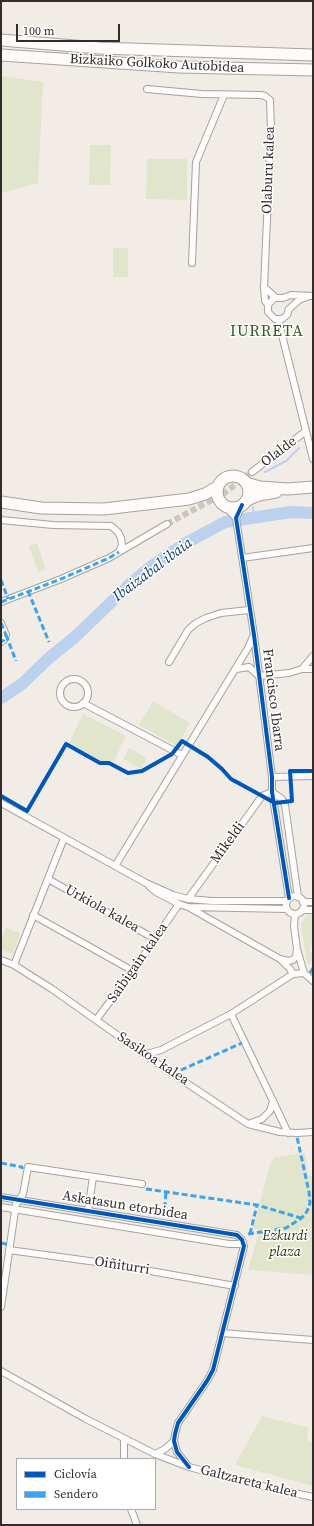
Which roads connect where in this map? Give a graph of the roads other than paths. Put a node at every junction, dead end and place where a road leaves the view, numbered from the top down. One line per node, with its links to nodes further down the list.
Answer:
1 (1, 40): 3 (highway, Bizkaiko Golkoko Autobidea)
2 (1, 55): 4 (highway, Bizkaiko Golkoko Autobidea)
3 (313, 55)
4 (313, 70)
5 (147, 89): 6 (street, Olaburu kalea)
6 (224, 95): 7 (street); 8 (street, Olaburu kalea)
7 (192, 263)
8 (264, 287): 10 (street); 11 (street)
9 (311, 296): 10 (street); 12 (street)
10 (280, 298): 11 (street); 12 (street)
11 (268, 305): 13 (street)
12 (289, 309): 13 (street)
13 (278, 319): 14 (street)
14 (306, 431): 15 (street); 16 (street, Olalde)
15 (313, 459)
16 (252, 472)
17 (246, 483): 18 (highway); 20 (highway); 23 (highway)
18 (217, 487): 21 (highway); 24 (highway)
19 (313, 487): 20 (highway)
20 (288, 489): 23 (highway)
21 (189, 499): 22 (highway); 24 (highway)
22 (1, 502)
23 (244, 503): 24 (highway); 25 (street)
24 (223, 505): 25 (street)
25 (236, 518): 30 (street, Francisco Ibarra)
26 (1, 520): 29 (street)
27 (167, 524): 29 (street)
28 (313, 548): 30 (street)
29 (119, 552): 31 (street)
30 (242, 558): 32 (street, Francisco Ibarra)
31 (1, 602)
32 (249, 610): 34 (street, Francisco Ibarra); 37 (street)
33 (1, 623): 35 (street)
34 (254, 635): 38 (street); 41 (street, Francisco Ibarra)
35 (1, 642)
36 (313, 656): 39 (street)
37 (169, 662)
38 (236, 669): 41 (street); 43 (street)
39 (302, 669): 40 (street); 41 (street)
40 (313, 669)
41 (259, 676): 45 (street, Francisco Ibarra)
42 (83, 703): 42 (street); 43 (street)
43 (182, 755): 49 (street)
44 (313, 776): 45 (street)
45 (272, 777): 46 (street, Francisco Ibarra)
46 (272, 792): 52 (street, Mikeldi); 53 (street); 54 (street, Francisco Ibarra)
47 (1, 803): 48 (street)
48 (64, 838): 49 (street); 50 (street)
49 (115, 866): 51 (street)
50 (48, 879): 62 (street); 63 (street, Urkiola kalea)
51 (146, 883): 52 (street); 56 (street)
52 (188, 899): 54 (street)
53 (300, 899): 54 (street); 55 (street); 59 (street)
54 (288, 900): 58 (street)
55 (313, 902)
56 (179, 904): 57 (street); 63 (street, Saibigain kalea)
57 (188, 907): 58 (street); 65 (street)
58 (287, 909): 61 (street)
59 (302, 910): 60 (street); 61 (street)
60 (313, 910)
61 (295, 914): 64 (street)
62 (33, 916): 67 (street); 68 (street)
63 (155, 939): 68 (street, Saibigain kalea)
64 (297, 949): 65 (street); 69 (street)
65 (280, 959): 70 (street)
66 (1, 960): 67 (street, Sasikoa kalea)
67 (14, 966): 73 (street, Sasikoa kalea)
68 (133, 971): 73 (street, Saibigain kalea)
69 (304, 973): 70 (street); 71 (street)
70 (293, 974): 72 (street)
71 (313, 981)
72 (231, 1014): 74 (street); 77 (street)
73 (96, 1020): 75 (street, Sasikoa kalea)
74 (159, 1051): 75 (street); 76 (street)
75 (142, 1053): 76 (street, Sasikoa kalea)
76 (160, 1065): 78 (street, Sasikoa kalea)
77 (273, 1101): 78 (street); 80 (street)
78 (248, 1124): 80 (street, Sasikoa kalea)
79 (313, 1132): 80 (street, Sasikoa kalea)
80 (288, 1133)
81 (93, 1177): 82 (street); 84 (street); 87 (street)
82 (142, 1184)
83 (1, 1197): 84 (street, Askatasun etorbidea)
84 (19, 1200): 86 (street); 87 (street, Askatasun etorbidea)
85 (1, 1207): 86 (street, Askatasun etorbidea)
86 (15, 1210): 88 (street, Askatasun etorbidea); 89 (street)
87 (88, 1211): 88 (street, Askatasun etorbidea)
88 (243, 1242): 90 (street)
89 (9, 1250): 90 (street, Oiñiturri); 91 (street)
90 (235, 1286): 92 (street)
91 (1, 1307)
92 (222, 1333): 93 (street); 96 (street)
93 (313, 1340)
94 (1, 1371): 95 (street, Galtzareta kalea)
95 (124, 1439): 97 (street, Galtzareta kalea); 98 (street)
96 (174, 1441): 97 (street); 99 (street)
97 (155, 1454): 99 (street, Galtzareta kalea)
98 (124, 1458)
99 (189, 1467): 100 (street, Galtzareta kalea)
100 (313, 1497)
101 (131, 1510): 102 (street)
102 (137, 1525)

